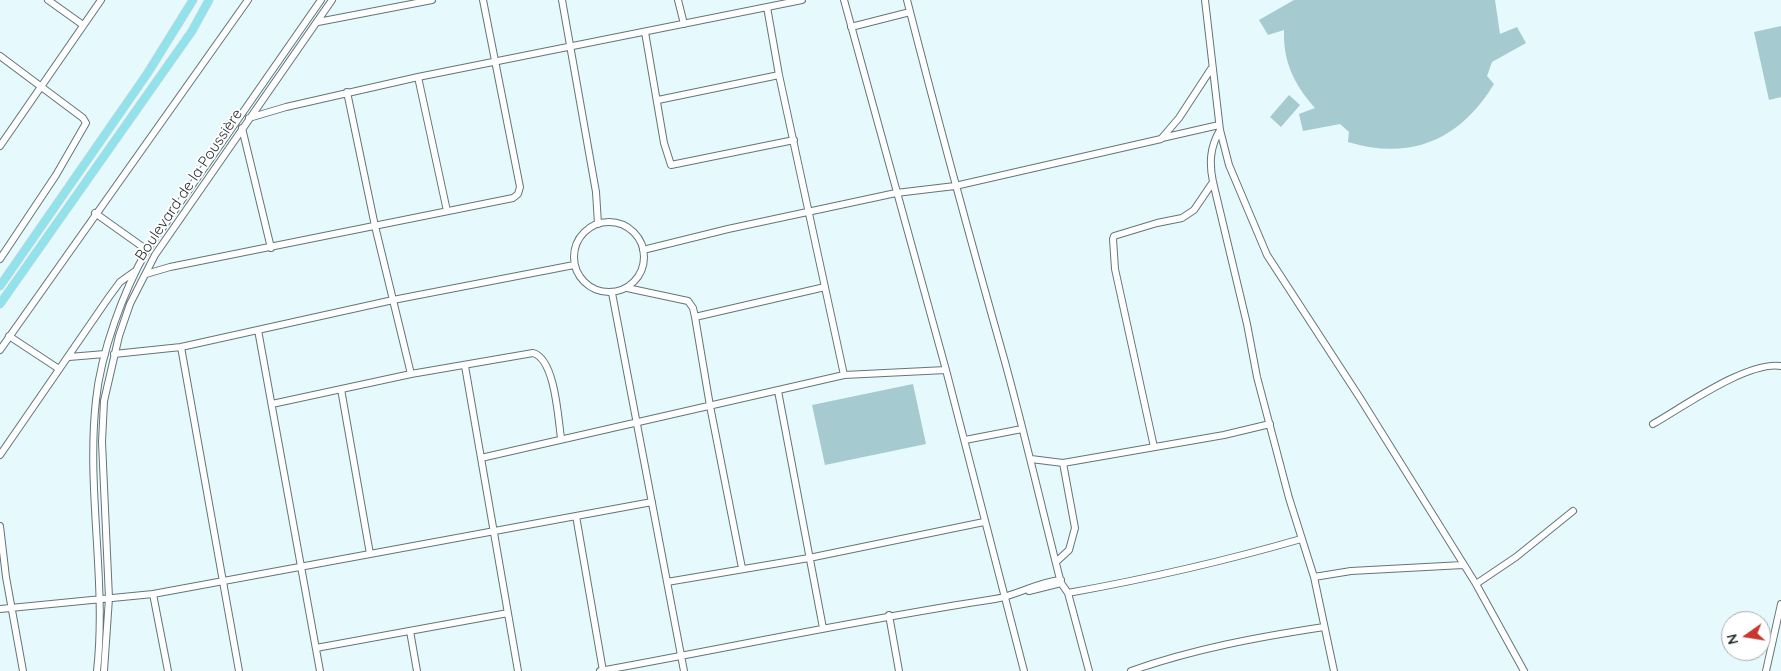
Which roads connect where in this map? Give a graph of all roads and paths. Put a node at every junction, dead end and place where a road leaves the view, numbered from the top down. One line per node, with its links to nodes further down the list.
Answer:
1 (48, 0): 23 (street)
2 (101, 0): 23 (street)
3 (189, 0): 20 (main road)
4 (193, 0): 20 (main road)
5 (209, 0): 25 (main road)
6 (214, 0): 25 (main road)
7 (248, 0): 48 (street)
8 (322, 0): 36 (street, Boulevard de la Poussière)
9 (332, 0): 21 (street, Boulevard de la Poussière)
10 (432, 0): 21 (street)
11 (483, 0): 29 (street)
12 (562, 0): 27 (street)
13 (678, 0): 22 (street)
14 (802, 0): 18 (street)
15 (844, 0): 24 (street)
16 (907, 0): 19 (street)
17 (1205, 0): 30 (street)
18 (767, 7): 22 (street); 31 (street)
19 (910, 12): 24 (street); 44 (street)
20 (180, 22): 58 (main road)
21 (318, 22): 37 (street, Boulevard de la Poussière)
22 (684, 24): 26 (street)
23 (83, 25): 33 (street)
24 (851, 26): 45 (street)
25 (192, 31): 63 (main road)
26 (645, 32): 27 (street); 35 (street)
27 (570, 45): 29 (street); 49 (street)
28 (0, 56): 33 (street)
29 (496, 61): 32 (street); 46 (street)
30 (1211, 68): 38 (street); 40 (street)
31 (779, 75): 35 (street); 41 (street)
32 (418, 77): 34 (street); 46 (street)
33 (41, 86): 42 (street); 54 (street)
34 (347, 92): 37 (street); 50 (street)
35 (658, 100): 41 (street)
36 (240, 114): 37 (street); 52 (street, Boulevard de la Poussière)
37 (248, 119): 39 (street, Boulevard de la Poussière)
38 (1219, 127): 40 (street); 43 (street); 103 (street)
39 (242, 128): 51 (street); 57 (street, Boulevard de la Poussière)
40 (1161, 138): 44 (street)
41 (794, 140): 47 (street)
42 (0, 146)
43 (1213, 182): 83 (street); 88 (street)
44 (956, 186): 45 (street); 85 (street)
45 (896, 193): 47 (street); 75 (street)
46 (447, 211): 50 (street)
47 (809, 212): 53 (street); 59 (street)
48 (95, 213): 52 (street); 66 (street)
49 (598, 224): 53 (street); 55 (street)
50 (375, 226): 51 (street); 62 (street)
51 (271, 248): 57 (street)
52 (147, 250): 56 (street, Boulevard de la Poussière)
53 (643, 250): 60 (street)
54 (0, 258)
55 (574, 265): 61 (street); 62 (street)
56 (135, 271): 69 (street, Boulevard de la Poussière); 71 (street)
57 (146, 274): 70 (street, Boulevard de la Poussière)
58 (0, 286)
59 (825, 287): 64 (street); 77 (street)
60 (627, 288): 61 (street); 64 (street)
61 (612, 293): 82 (street)
62 (393, 300): 65 (street); 76 (street)
63 (0, 304)
64 (696, 317): 81 (street)
65 (258, 330): 67 (street); 80 (street)
66 (9, 336): 68 (street); 74 (street)
67 (181, 347): 70 (street); 107 (street)
68 (0, 350)
69 (105, 354): 71 (street); 115 (street, Boulevard de la Poussière)
70 (114, 354): 114 (street, Boulevard de la Poussière)
71 (69, 357): 74 (street)
72 (465, 366): 76 (street); 86 (street); 90 (street)
73 (1781, 366): 84 (street)
74 (59, 369): 89 (street)
75 (946, 370): 77 (street); 87 (street)
76 (411, 374): 78 (street)
77 (844, 374): 79 (street)
78 (341, 389): 80 (street); 100 (street)
79 (778, 391): 81 (street); 101 (street)
80 (272, 404): 104 (street)
81 (710, 406): 82 (street); 105 (street)
82 (636, 422): 86 (street); 93 (street)
83 (1270, 424): 88 (street); 99 (street)
84 (1653, 424)
85 (1022, 429): 87 (street); 91 (street)
86 (561, 438): 90 (street)
87 (965, 440): 96 (street)
88 (1154, 447): 92 (street)
89 (0, 455)
90 (481, 458): 98 (street)
91 (1031, 459): 92 (street); 102 (street)
92 (1063, 462): 102 (street)
93 (652, 502): 95 (street); 109 (street)
94 (1573, 511): 110 (street)
95 (576, 516): 98 (street); 134 (street)
96 (984, 522): 101 (street); 113 (street)
97 (0, 526): 117 (street)
98 (494, 532): 100 (street); 119 (street)
99 (1301, 539): 106 (street); 111 (street)
100 (370, 554): 104 (street)
101 (809, 558): 105 (street); 122 (street)
102 (1056, 562): 108 (street)
103 (1463, 565): 106 (street); 110 (street)
104 (301, 566): 107 (street); 124 (street)
105 (742, 568): 109 (street)
106 (1314, 577): 121 (street)
107 (223, 581): 112 (street); 130 (street)
108 (1061, 581): 111 (street); 113 (street)
109 (667, 582): 125 (street)
110 (1476, 584): 141 (street)
111 (1068, 593): 138 (street)
112 (153, 594): 114 (street); 129 (street)
113 (1004, 597): 120 (street); 137 (street)
114 (109, 598): 115 (street); 128 (street, Boulevard de la Poussière)
115 (100, 599): 117 (street); 127 (street, Boulevard de la Poussière)
116 (1781, 604): 142 (street)
117 (11, 608): 118 (street); 126 (street)
118 (0, 610)
119 (508, 614): 123 (street); 133 (street)
120 (889, 615): 122 (street); 136 (street)
121 (1324, 627): 139 (street); 140 (street)
122 (823, 628): 125 (street)
123 (410, 631): 124 (street); 132 (street)
124 (316, 648): 131 (street)
125 (681, 656): 134 (street); 135 (street)
126 (23, 671)
127 (97, 671)
128 (104, 671)
129 (168, 671)
130 (239, 671)
131 (320, 671)
132 (417, 671)
133 (518, 671)
134 (602, 671)
135 (684, 671)
136 (899, 671)
137 (1024, 671)
138 (1089, 671)
139 (1131, 671)
140 (1334, 671)
141 (1524, 671)
142 (1766, 671)

